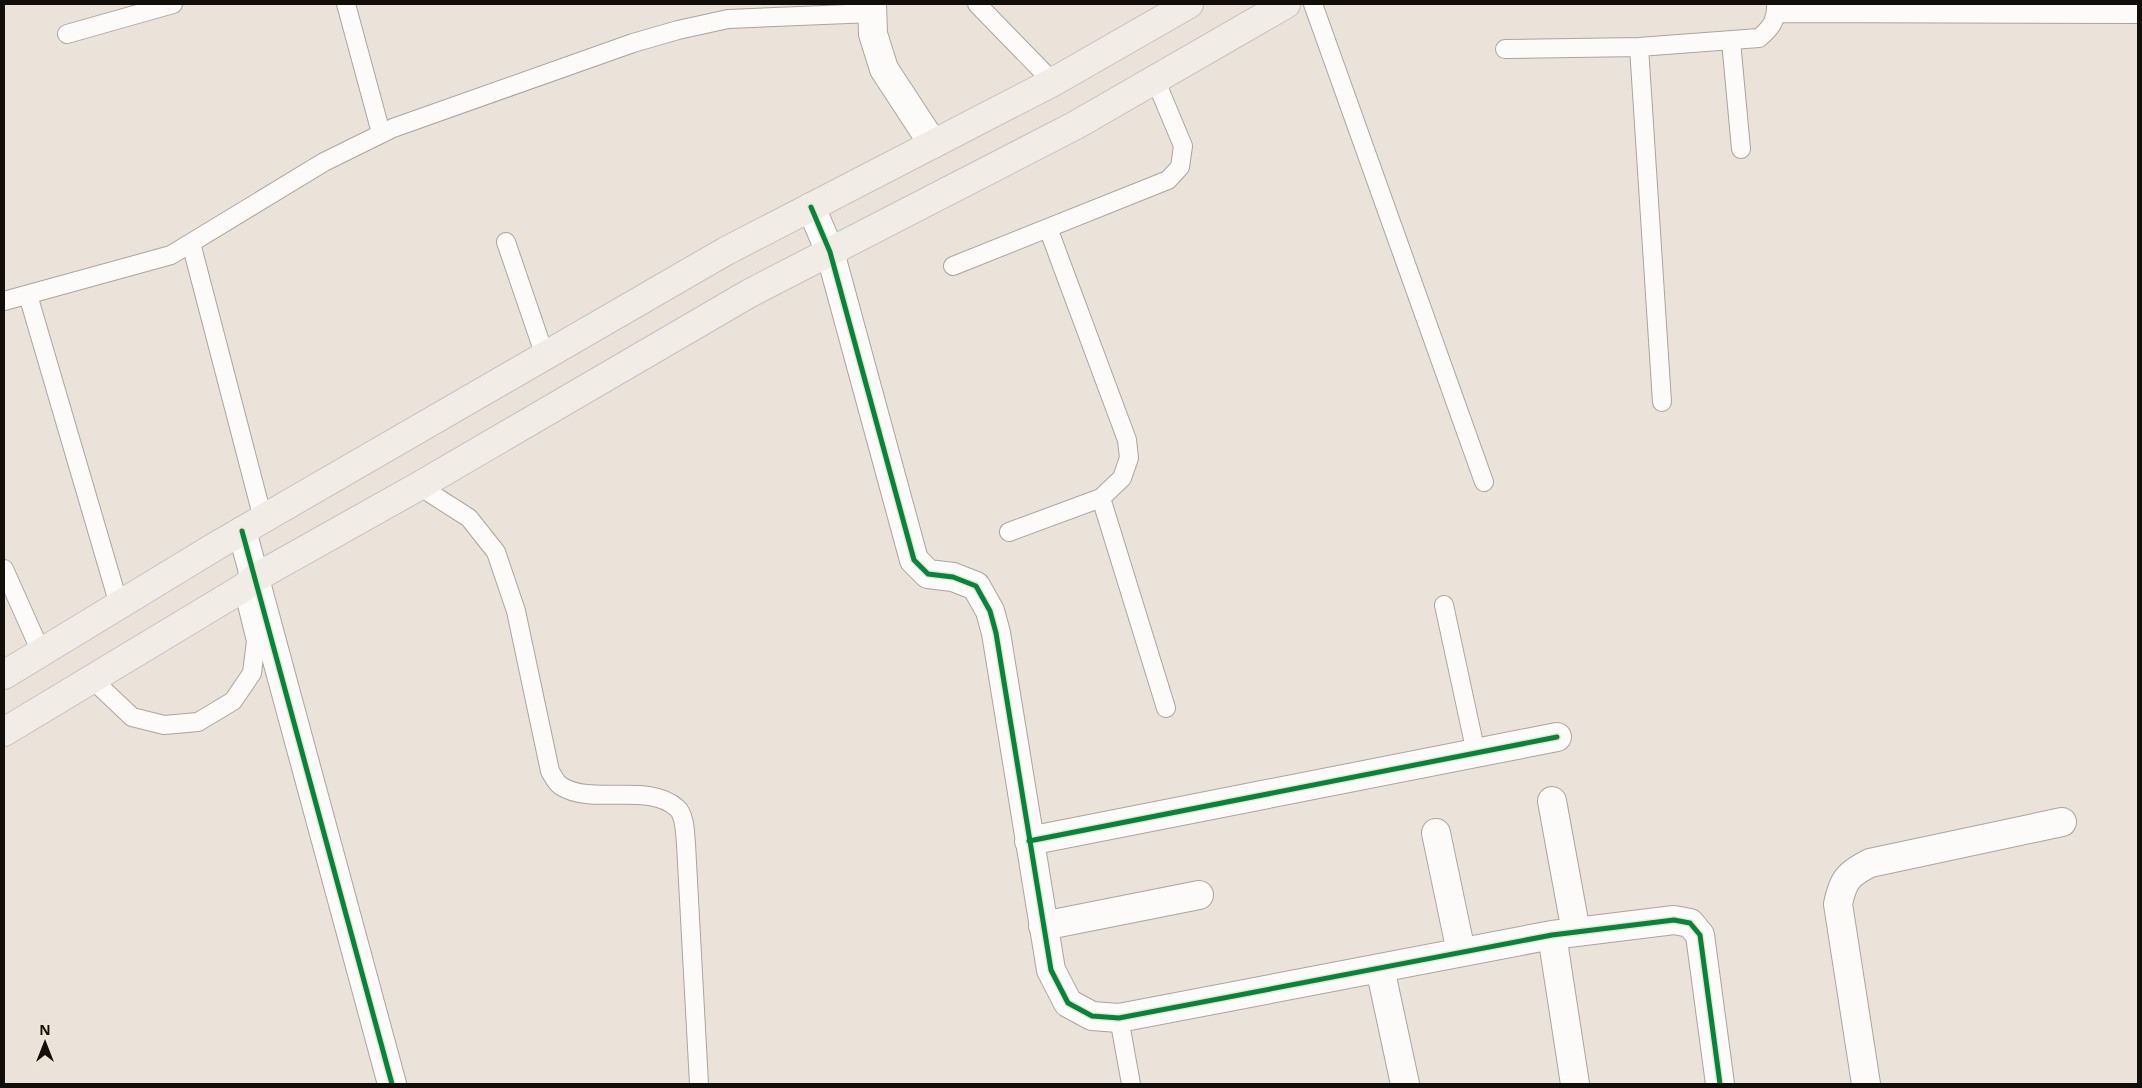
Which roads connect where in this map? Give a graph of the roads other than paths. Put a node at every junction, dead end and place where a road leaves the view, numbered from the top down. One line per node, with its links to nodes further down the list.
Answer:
1 (173, 4): 10 (lane)
2 (346, 4): 16 (lane)
3 (977, 4): 15 (lane)
4 (1189, 4): 15 (highway)
5 (1286, 4): 14 (highway)
6 (1313, 4): 29 (lane)
7 (872, 9): 16 (lane); 17 (street)
8 (1776, 9): 9 (lane); 11 (lane)
9 (2138, 14)
10 (67, 34)
11 (1731, 41): 12 (lane); 18 (lane)
12 (1638, 47): 13 (lane); 28 (lane)
13 (1505, 49)
14 (1155, 79): 20 (lane); 23 (highway)
15 (1052, 82): 17 (highway)
16 (381, 133): 22 (lane)
17 (932, 144): 19 (highway)
18 (1741, 149)
19 (811, 207): 23 (street); 27 (highway)
20 (1048, 228): 24 (lane); 31 (lane)
21 (506, 242): 27 (lane)
22 (191, 243): 25 (lane); 32 (lane)
23 (830, 252): 30 (highway); 48 (street)
24 (953, 266)
25 (28, 295): 26 (lane); 36 (lane)
26 (4, 301)
27 (545, 356): 32 (highway)
28 (1662, 402)
29 (1484, 482)
30 (419, 486): 35 (highway); 56 (lane)
31 (1101, 498): 33 (lane); 41 (lane)
32 (252, 525): 35 (street); 36 (highway)
33 (1009, 532)
34 (4, 569): 38 (lane)
35 (249, 583): 40 (highway); 40 (lane); 55 (street)
36 (119, 605): 38 (highway)
37 (1444, 605): 44 (lane)
38 (41, 652): 39 (highway)
39 (4, 675)
40 (92, 678): 42 (highway)
41 (1166, 708)
42 (4, 732)
43 (1557, 737): 44 (street)
44 (1476, 753): 48 (street)
45 (1552, 801): 51 (street)
46 (2062, 822): 61 (street)
47 (1436, 833): 52 (street)
48 (1029, 841): 50 (street)
49 (1199, 895): 50 (street)
50 (1043, 926): 54 (street)
51 (1564, 934): 52 (street); 59 (street); 60 (street)
52 (1460, 952): 53 (street)
53 (1380, 968): 54 (street); 58 (street)
54 (1119, 1018): 57 (lane)
55 (392, 1084)
56 (699, 1084)
57 (1131, 1084)
58 (1406, 1084)
59 (1575, 1084)
60 (1720, 1084)
61 (1866, 1084)

